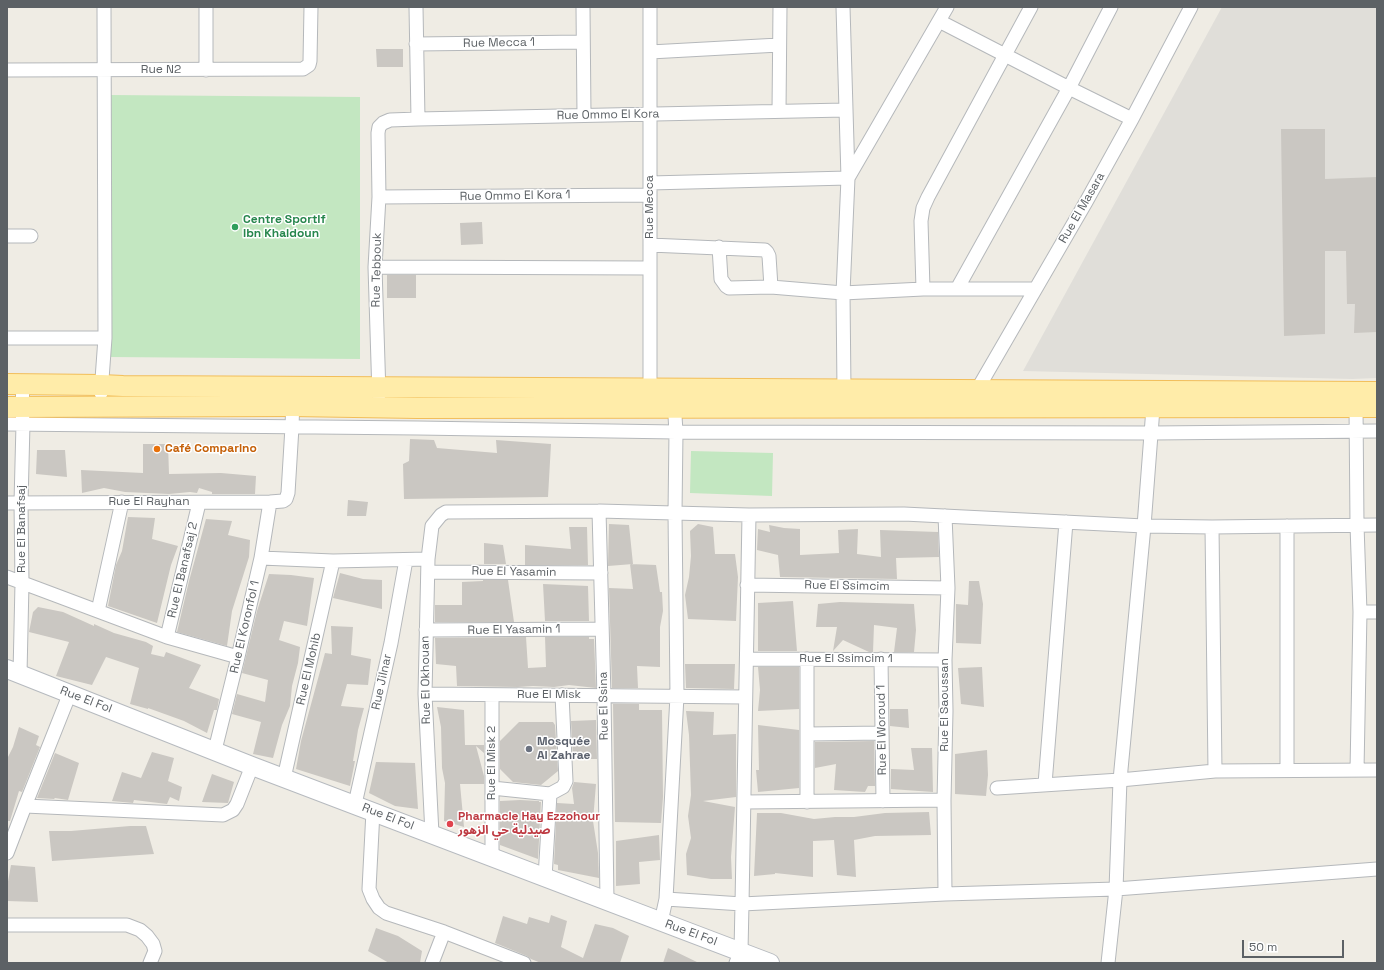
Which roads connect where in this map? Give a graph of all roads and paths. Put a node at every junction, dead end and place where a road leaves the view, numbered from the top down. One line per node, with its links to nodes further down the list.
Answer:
1 (104, 7): 20 (street)
2 (206, 7): 21 (street)
3 (311, 7): 21 (street, Rue N2)
4 (416, 7): 15 (street)
5 (583, 7): 14 (street)
6 (650, 7): 17 (street, Rue Mecca)
7 (780, 7): 16 (street)
8 (843, 7): 23 (street)
9 (946, 7): 13 (street)
10 (1031, 7): 18 (street)
11 (1111, 7): 22 (street)
12 (1191, 7): 28 (street, Rue El Masara)
13 (939, 21): 18 (street); 30 (street)
14 (582, 42): 15 (street, Rue Mecca 1); 26 (street)
15 (416, 44): 27 (street)
16 (779, 45): 17 (street); 24 (street)
17 (650, 52): 25 (street, Rue Mecca)
18 (1005, 55): 22 (street); 41 (street)
19 (7, 70): 20 (street, Rue N2)
20 (104, 70): 21 (street, Rue N2); 45 (street)
21 (206, 70)
22 (1069, 88): 28 (street); 42 (street)
23 (845, 110): 24 (street, Rue Ommo El Kora); 30 (street)
24 (779, 111): 25 (street, Rue Ommo El Kora)
25 (650, 114): 26 (street, Rue Ommo El Kora); 31 (street, Rue Mecca)
26 (584, 115): 27 (street, Rue Ommo El Kora)
27 (418, 119): 29 (street, Rue Ommo El Kora)
28 (1132, 119): 40 (street, Rue El Masara)
29 (378, 133): 32 (street, Rue Tebbouk)
30 (848, 178): 31 (street, Rue Ommo El Kora 1); 43 (street)
31 (650, 189): 32 (street, Rue Ommo El Kora 1); 35 (street, Rue Mecca)
32 (379, 197): 37 (street, Rue Tebbouk)
33 (7, 236): 34 (street)
34 (31, 236)
35 (650, 244): 36 (street); 38 (street, Rue Mecca)
36 (719, 247): 39 (street); 39 (street)
37 (375, 267): 38 (street); 48 (street, Rue Tebbouk)
38 (650, 268): 52 (street, Rue Mecca)
39 (771, 287): 43 (street)
40 (1034, 288): 42 (street); 54 (street, Rue El Masara)
41 (923, 289): 42 (street); 43 (street)
42 (957, 289)
43 (843, 293): 49 (street)
44 (7, 338): 45 (street)
45 (105, 338): 47 (street)
46 (15, 384): 47 (main road); 61 (street, Rue El Banafsaj)
47 (101, 385): 51 (main road); 55 (street)
48 (379, 387): 51 (main road); 52 (main road); 56 (street, Rue Tebbouk)
49 (844, 390): 53 (main road); 54 (main road)
50 (1377, 392): 54 (main road)
51 (293, 396): 55 (main road); 56 (main road); 63 (street)
52 (650, 398): 53 (main road); 59 (main road)
53 (674, 398): 54 (main road); 67 (street)
54 (976, 399): 60 (main road)
55 (101, 407): 61 (main road)
56 (379, 407): 59 (main road)
57 (1356, 407): 58 (main road); 60 (main road); 66 (street)
58 (1377, 407)
59 (417, 408): 64 (street)
60 (1153, 408): 68 (street)
61 (18, 413): 62 (street); 63 (street); 73 (street, Rue El Banafsaj)
62 (7, 424)
63 (292, 427): 64 (street); 71 (street, Rue El Rayhan)
64 (418, 428): 67 (street)
65 (1377, 430): 66 (street)
66 (1357, 431): 68 (street); 79 (street)
67 (676, 432): 68 (street); 75 (street)
68 (1152, 433): 81 (street)
69 (122, 502): 70 (street, Rue El Rayhan); 73 (street, Rue El Rayhan); 93 (street)
70 (200, 502): 71 (street, Rue El Rayhan); 98 (street, Rue El Banafsaj 2)
71 (270, 502): 84 (street, Rue El Koronfol 1)
72 (7, 503): 73 (street, Rue El Rayhan)
73 (21, 503): 90 (street, Rue El Banafsaj)
74 (599, 511): 75 (street); 87 (street, Rue El Okhouan); 88 (street, Rue El Ssina)
75 (675, 513): 76 (street); 110 (street)
76 (749, 515): 77 (street); 91 (street)
77 (945, 516): 78 (street); 92 (street, Rue El Saoussan)
78 (1066, 522): 81 (street); 122 (street)
79 (1357, 525): 80 (street); 82 (street); 94 (street)
80 (1377, 525)
81 (1144, 526): 83 (street); 121 (street)
82 (1287, 526): 83 (street); 116 (street)
83 (1212, 527): 119 (street)
84 (261, 558): 86 (street, Rue El Yasamin); 99 (street, Rue El Koronfol 1)
85 (406, 560): 86 (street, Rue El Yasamin); 87 (street, Rue El Yasamin); 130 (street, Rue Jilnar)
86 (333, 561): 120 (street, Rue El Mohib)
87 (428, 565): 88 (street, Rue El Yasamin); 97 (street, Rue El Okhouan)
88 (601, 573): 96 (street, Rue El Ssina)
89 (7, 577): 90 (street)
90 (22, 583): 93 (street); 104 (street, Rue El Banafsaj)
91 (747, 585): 92 (street, Rue El Ssimcim); 100 (street)
92 (948, 588): 103 (street, Rue El Saoussan)
93 (98, 611): 98 (street)
94 (1360, 612): 95 (street); 117 (street)
95 (1377, 612)
96 (602, 629): 97 (street, Rue El Yasamin 1); 109 (street, Rue El Ssina)
97 (426, 630): 106 (street, Rue El Okhouan)
98 (167, 637): 99 (street)
99 (238, 658): 114 (street, Rue El Koronfol 1)
100 (747, 659): 101 (street, Rue El Ssimcim 1); 111 (street)
101 (807, 659): 102 (street, Rue El Ssimcim 1); 113 (street)
102 (881, 659): 103 (street, Rue El Ssimcim 1); 112 (street, Rue El Woroud 1)
103 (945, 660): 126 (street, Rue El Saoussan)
104 (13, 672): 105 (street, Rue El Fol)
105 (70, 694): 114 (street, Rue El Fol); 131 (street)
106 (425, 694): 107 (street, Rue El Misk); 133 (street, Rue El Okhouan)
107 (492, 695): 108 (street, Rue El Misk); 123 (street, Rue El Misk 2)
108 (562, 696): 109 (street, Rue El Misk); 125 (street)
109 (604, 696): 110 (street, Rue El Misk); 141 (street, Rue El Ssina)
110 (677, 696): 111 (street, Rue El Misk); 140 (street)
111 (745, 697): 127 (street)
112 (882, 733): 113 (street); 129 (street, Rue El Woroud 1)
113 (808, 734): 128 (street)
114 (215, 750): 115 (street, Rue El Fol)
115 (252, 766): 120 (street, Rue El Fol); 131 (street)
116 (1287, 770): 117 (street); 119 (street)
117 (1357, 770): 118 (street)
118 (1377, 770)
119 (1215, 771): 121 (street)
120 (284, 778): 130 (street, Rue El Fol)
121 (1120, 780): 122 (street); 138 (street)
122 (1045, 784): 124 (street)
123 (492, 788): 125 (street); 135 (street, Rue El Misk 2)
124 (997, 788)
125 (550, 794): 137 (street)
126 (944, 800): 129 (street); 139 (street, Rue El Saoussan)
127 (745, 802): 128 (street); 142 (street)
128 (807, 802): 129 (street)
129 (883, 802)
130 (355, 804): 132 (street, Rue El Fol)
131 (25, 806): 134 (street)
132 (373, 811): 133 (street, Rue El Fol); 145 (street)
133 (432, 834): 135 (street, Rue El Fol)
134 (7, 853)
135 (492, 856): 137 (street, Rue El Fol)
136 (1377, 869): 138 (street)
137 (544, 878): 141 (street, Rue El Fol)
138 (1116, 889): 139 (street); 151 (street)
139 (945, 894): 142 (street)
140 (666, 899): 142 (street); 143 (street)
141 (607, 901): 143 (street, Rue El Fol)
142 (742, 904): 146 (street)
143 (661, 922): 146 (street, Rue El Fol)
144 (7, 925): 148 (street)
145 (444, 932): 147 (street); 149 (street)
146 (739, 957): 150 (street, Rue El Fol)
147 (516, 962)
148 (150, 963)
149 (432, 963)
150 (770, 963)
151 (1108, 963)

